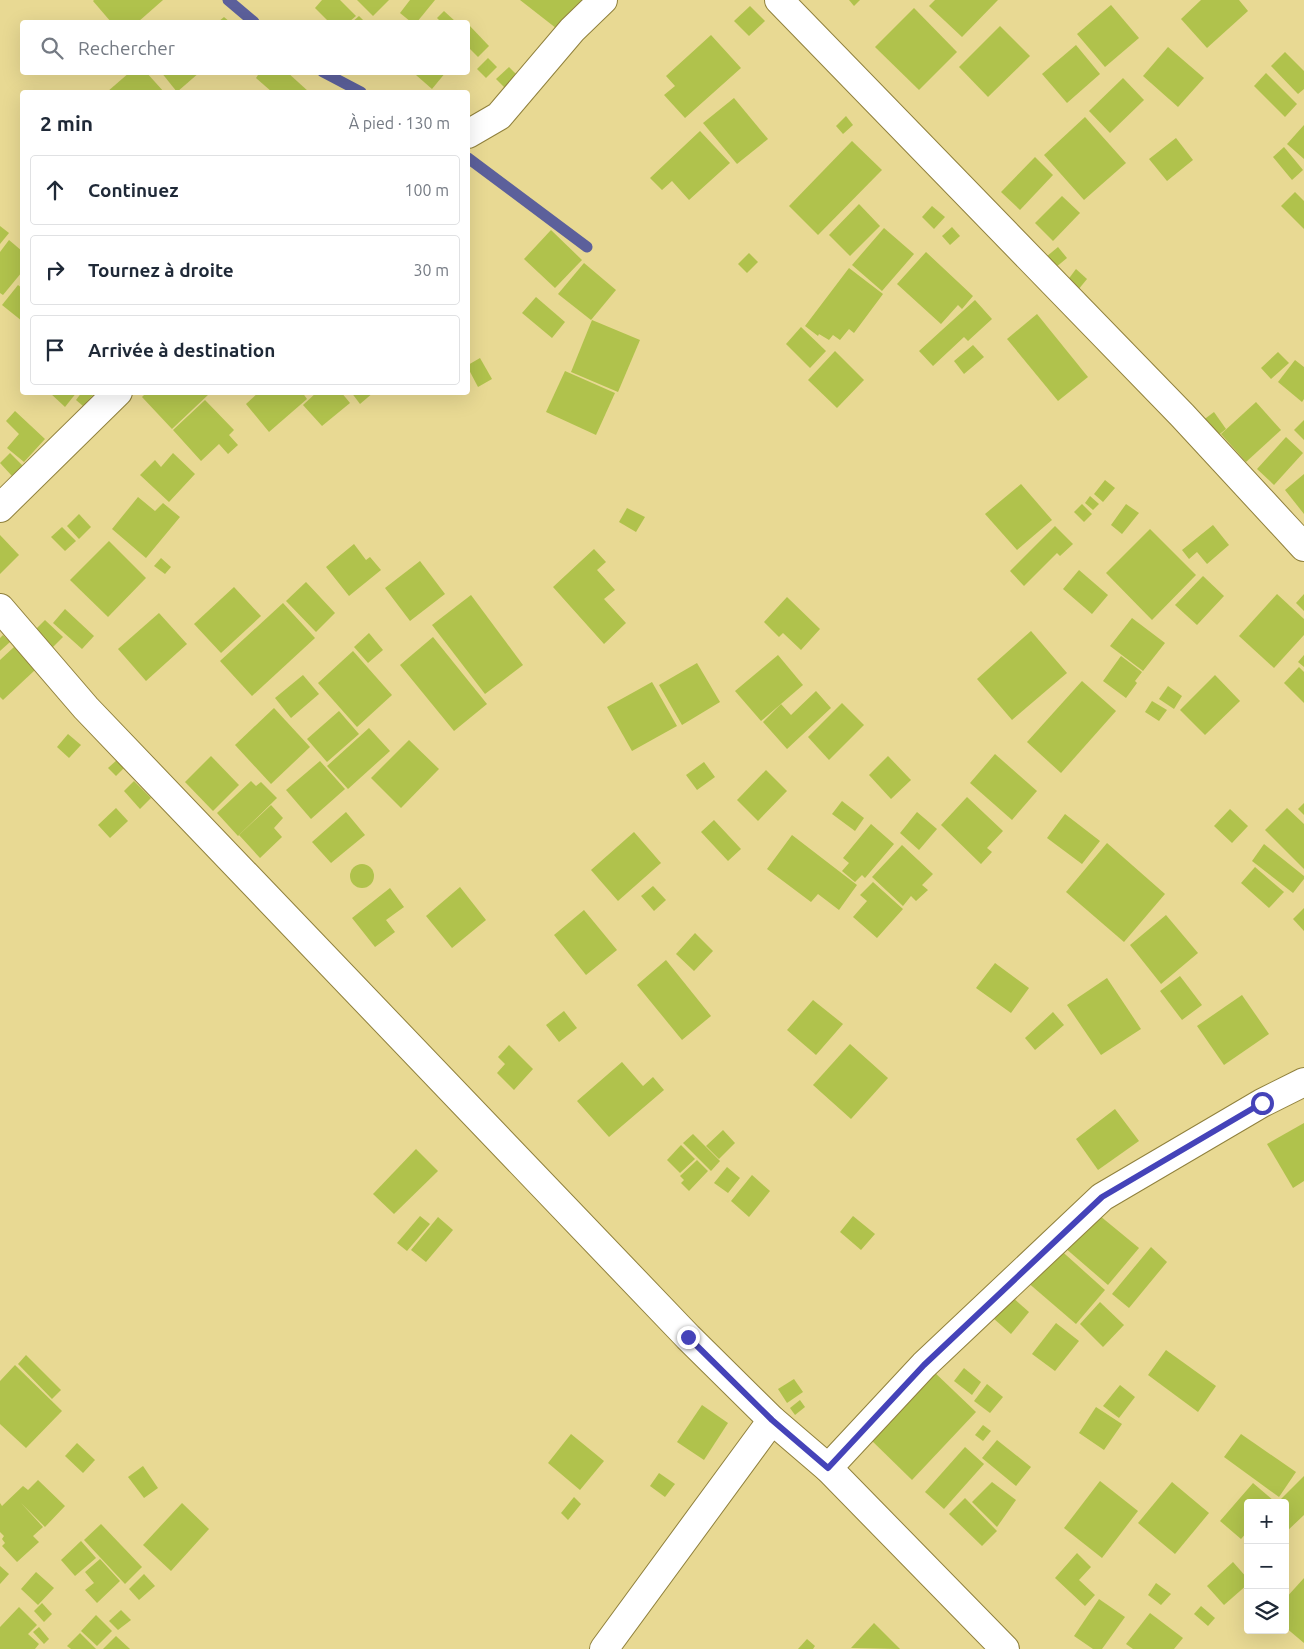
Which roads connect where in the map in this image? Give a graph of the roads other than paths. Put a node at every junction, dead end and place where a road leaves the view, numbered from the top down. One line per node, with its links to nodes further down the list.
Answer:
1 (603, 0): 3 (street)
2 (779, 0): 6 (street)
3 (471, 131)
4 (115, 395): 5 (street)
5 (0, 508)
6 (1304, 547)
7 (0, 608): 9 (street)
8 (1304, 1082): 10 (street)
9 (772, 1420): 10 (street); 11 (street)
10 (828, 1468): 12 (street)
11 (604, 1649)
12 (1004, 1649)

